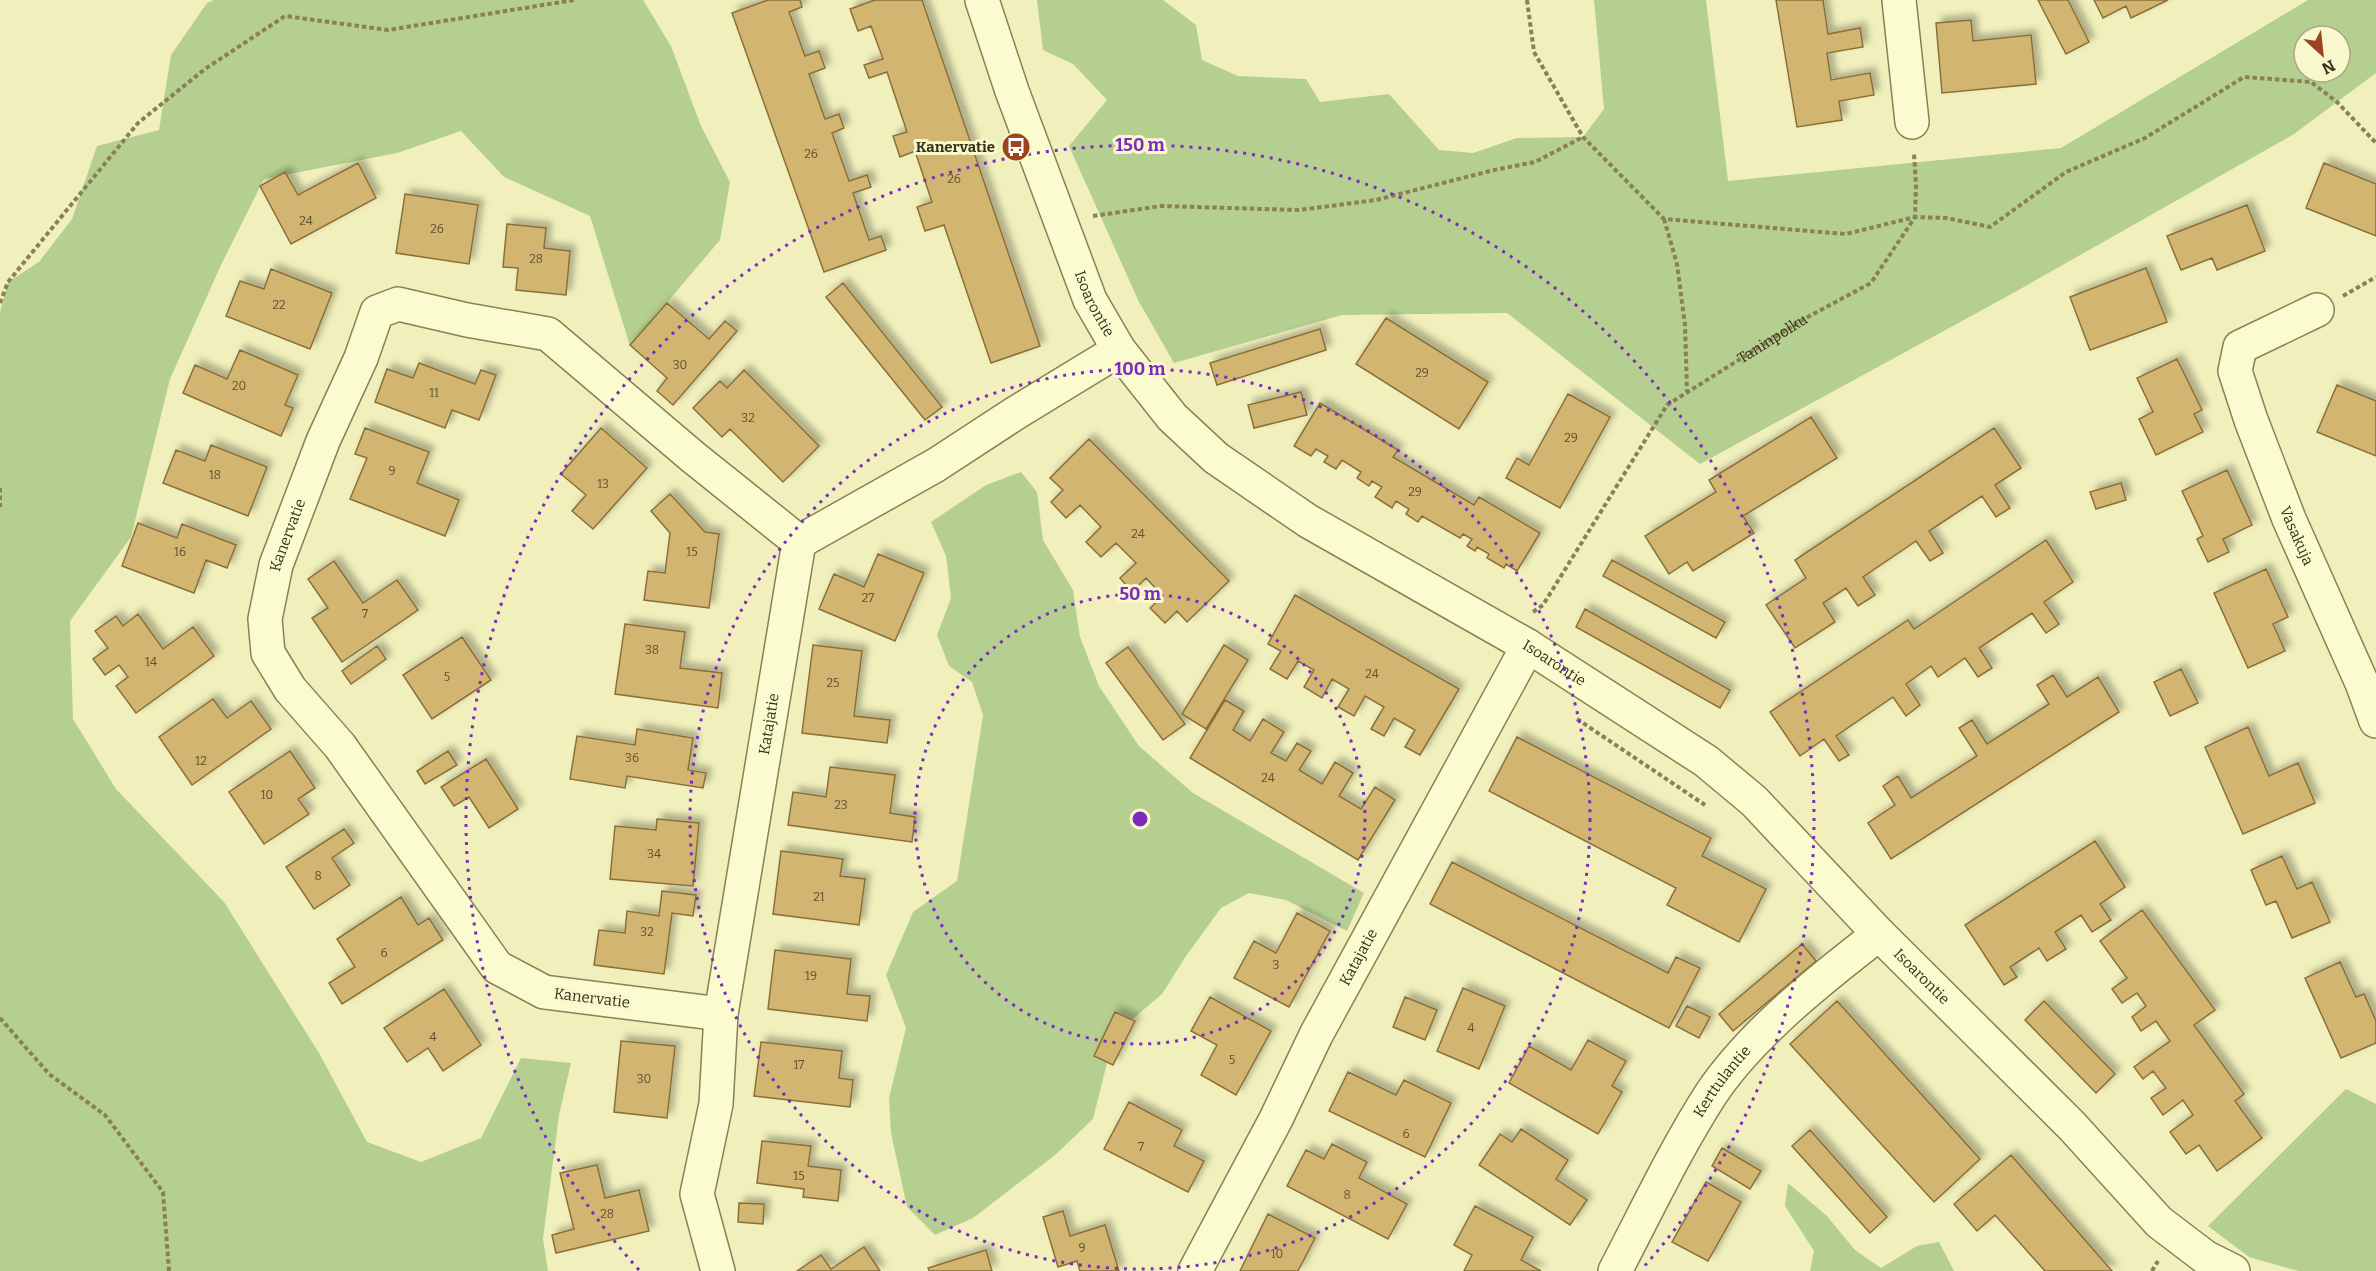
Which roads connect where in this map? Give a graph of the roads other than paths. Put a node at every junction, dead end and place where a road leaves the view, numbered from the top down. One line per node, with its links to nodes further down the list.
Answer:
1 (982, 0): 5 (street, Isoarontie)
2 (1899, 0): 3 (street)
3 (1912, 122)
4 (2317, 310): 8 (street, Vasakuja)
5 (1119, 350): 6 (street); 7 (street, Isoarontie)
6 (799, 542): 11 (street, Katajatie); 11 (street, Kanervatie)
7 (1528, 646): 10 (street, Isoarontie); 13 (street, Katajatie)
8 (2369, 679): 9 (street, Vasakuja)
9 (2376, 721)
10 (1879, 934): 14 (street, Kerttulantie); 15 (street, Isoarontie)
11 (721, 1014): 12 (street, Katajatie)
12 (718, 1271)
13 (1195, 1271)
14 (1615, 1271)
15 (2233, 1271)

